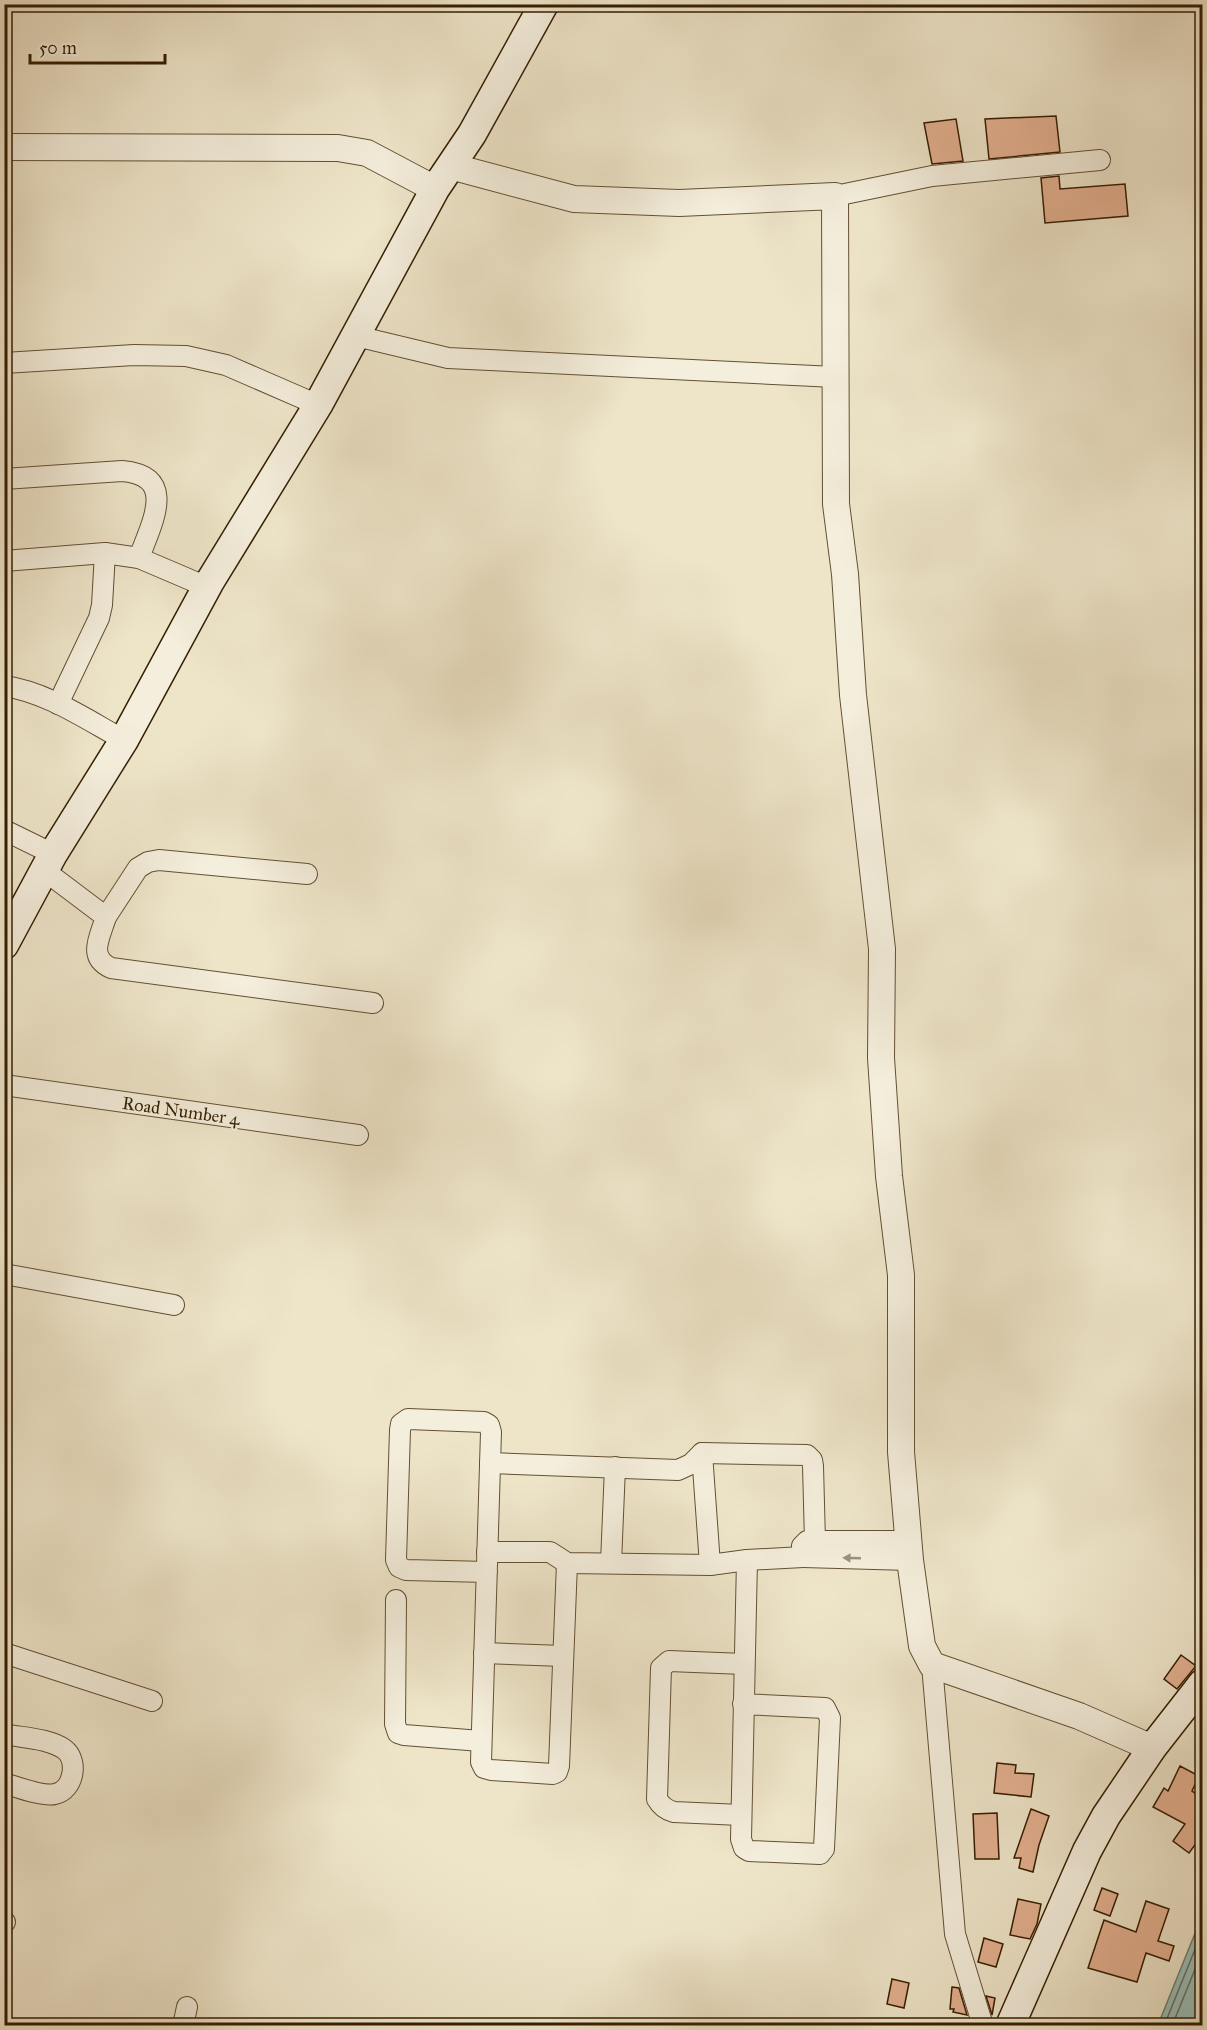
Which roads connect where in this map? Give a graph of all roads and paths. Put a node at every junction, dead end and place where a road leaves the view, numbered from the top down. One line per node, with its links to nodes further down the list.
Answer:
1 (544, 4): 4 (main road)
2 (4, 147): 4 (street)
3 (1100, 160): 5 (street)
4 (442, 178): 5 (street); 6 (main road)
5 (835, 196): 8 (street)
6 (356, 336): 8 (street); 9 (main road)
7 (4, 363): 9 (street)
8 (835, 377): 32 (street)
9 (318, 405): 14 (main road)
10 (4, 479): 12 (street)
11 (105, 553): 12 (street); 13 (street); 16 (street)
12 (139, 558): 14 (street)
13 (4, 561)
14 (207, 587): 17 (main road)
15 (4, 686): 16 (street)
16 (57, 704): 17 (street)
17 (124, 740): 19 (main road)
18 (4, 830): 19 (street)
19 (49, 862): 21 (street); 22 (main road)
20 (307, 874): 21 (street)
21 (106, 917): 23 (street)
22 (4, 945)
23 (373, 1003)
24 (4, 1085): 25 (street, Road Number 4)
25 (358, 1135)
26 (4, 1274): 27 (street)
27 (174, 1305)
28 (702, 1453): 30 (street); 31 (street); 37 (street)
29 (490, 1463): 30 (street); 33 (street); 38 (street)
30 (615, 1467): 36 (street)
31 (809, 1549): 32 (street); 34 (street)
32 (910, 1551): 44 (street)
33 (487, 1552): 35 (street); 38 (street)
34 (747, 1560): 37 (street); 43 (street)
35 (567, 1563): 36 (street); 42 (street)
36 (611, 1563): 37 (street)
37 (710, 1565)
38 (486, 1572): 41 (street)
39 (396, 1600): 49 (street)
40 (4, 1653): 46 (street)
41 (484, 1653): 42 (street); 49 (street)
42 (563, 1656): 49 (street)
43 (744, 1664): 47 (street); 52 (street)
44 (932, 1665): 50 (street); 53 (street)
45 (1203, 1684): 50 (main road)
46 (152, 1701)
47 (743, 1704): 52 (street); 52 (street)
48 (4, 1734): 51 (street)
49 (481, 1741)
50 (1152, 1748): 54 (main road)
51 (4, 1783)
52 (741, 1815)
53 (983, 2025)
54 (1010, 2025)

